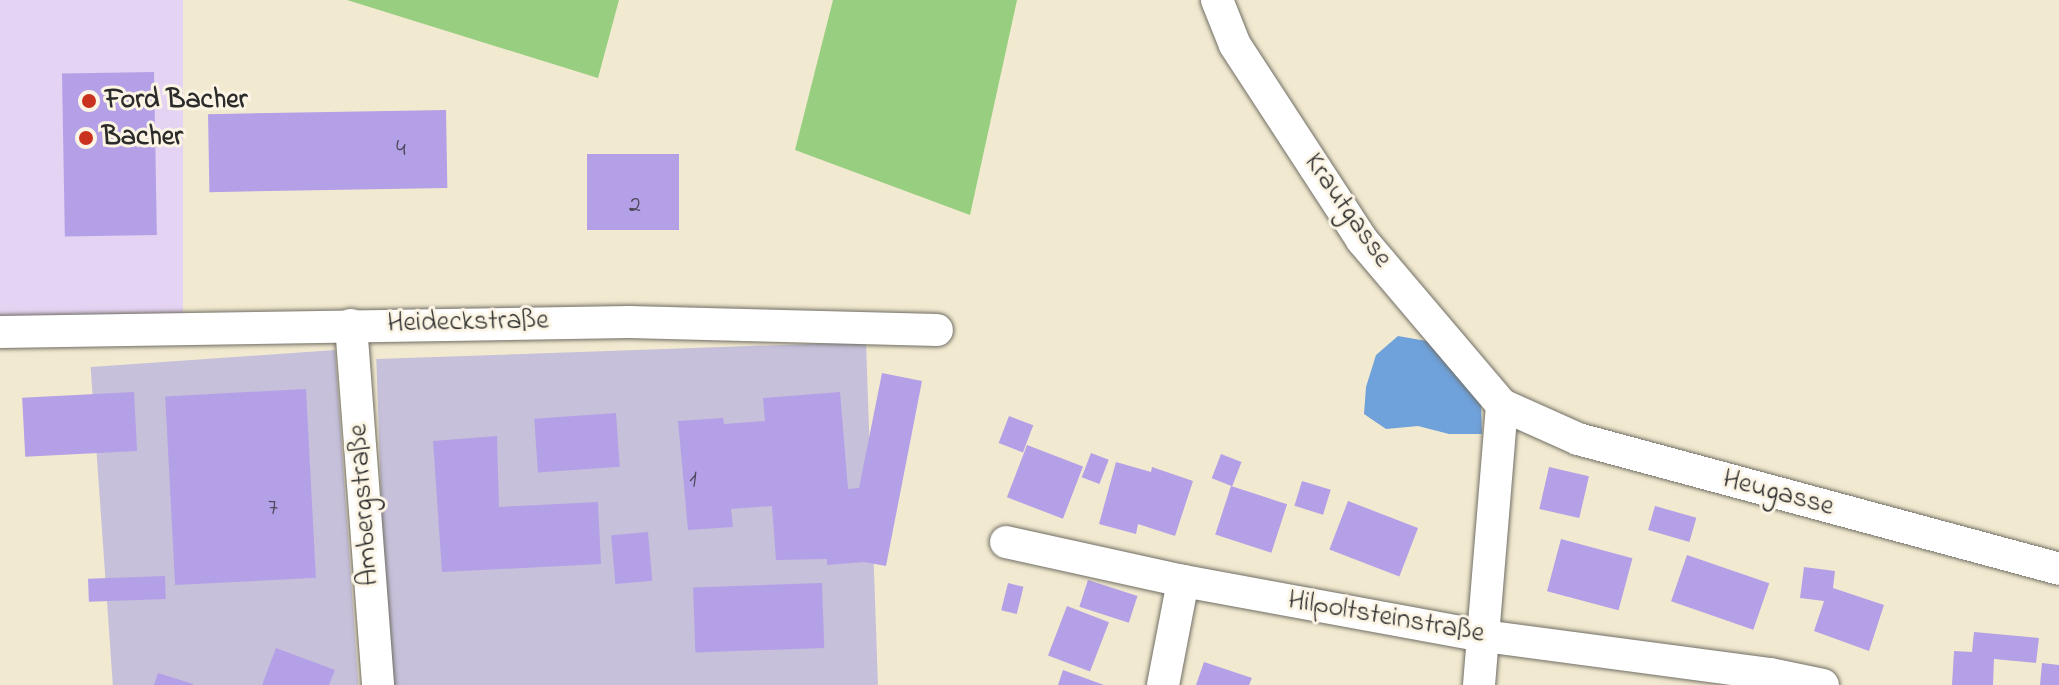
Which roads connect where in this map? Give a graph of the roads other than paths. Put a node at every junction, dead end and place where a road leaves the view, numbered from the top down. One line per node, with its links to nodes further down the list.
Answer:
1 (1217, 0): 5 (street, Krautgasse)
2 (351, 325): 3 (street, Heideckstraße); 4 (street, Heideckstraße); 11 (street, Ambergstraße)
3 (937, 330)
4 (0, 332)
5 (1502, 405): 7 (street, Heugasse); 9 (street)
6 (1006, 542): 8 (street, Hilpoltsteinstraße)
7 (2059, 569)
8 (1183, 581): 9 (street, Hilpoltsteinstraße); 12 (street)
9 (1484, 636): 10 (street, Hilpoltsteinstraße); 13 (street)
10 (1769, 680): 14 (street, Hilpoltsteinstraße)
11 (378, 685)
12 (1163, 685)
13 (1479, 685)
14 (1823, 685)

